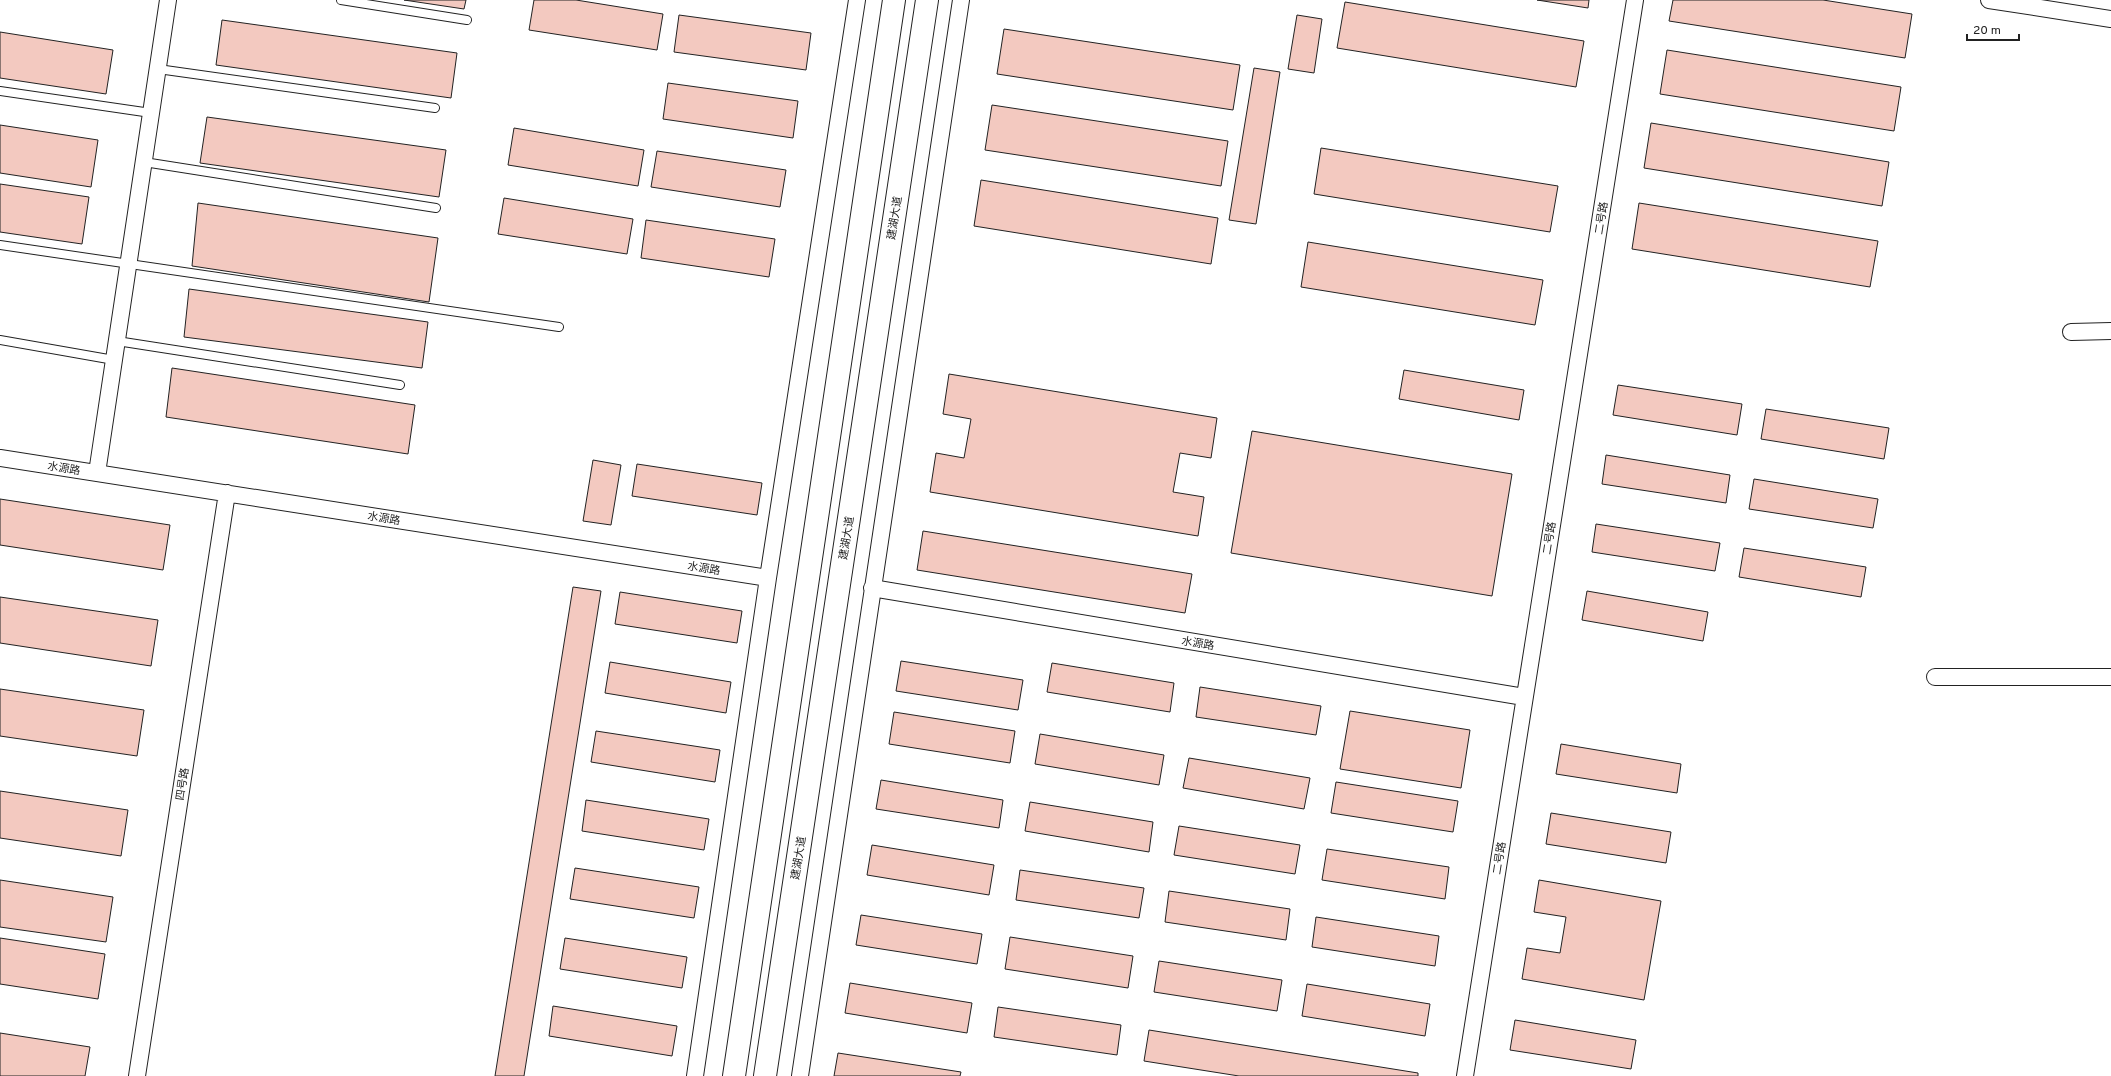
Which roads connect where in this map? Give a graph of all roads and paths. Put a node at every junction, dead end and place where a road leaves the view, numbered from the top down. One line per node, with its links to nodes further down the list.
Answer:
1 (168, 0): 11 (street)
2 (341, 0): 10 (lane)
3 (857, 0): 29 (street)
4 (894, 0): 36 (main road)
5 (926, 0): 37 (main road, 建湖大道)
6 (961, 0): 30 (street)
7 (1635, 0): 33 (street, 二号路)
8 (1989, 0): 9 (street)
9 (2111, 19)
10 (467, 20)
11 (158, 69): 13 (lane); 14 (street)
12 (0, 91): 14 (lane)
13 (435, 108)
14 (151, 113): 15 (street)
15 (144, 162): 16 (lane); 18 (street)
16 (436, 208)
17 (0, 245): 18 (lane)
18 (128, 265): 19 (lane); 23 (street)
19 (559, 327)
20 (2111, 331): 21 (street)
21 (2072, 332)
22 (0, 340): 24 (lane)
23 (117, 341): 24 (street); 25 (lane)
24 (114, 360): 27 (street)
25 (400, 385)
26 (0, 458): 27 (street, 水源路)
27 (97, 473): 28 (street, 水源路)
28 (227, 493): 29 (street, 水源路); 34 (street, 四号路)
29 (768, 578): 35 (street)
30 (872, 588): 33 (street, 水源路); 38 (street)
31 (1935, 677): 32 (street)
32 (2111, 677)
33 (1524, 697): 39 (street, 二号路)
34 (137, 1076)
35 (695, 1076)
36 (734, 1076)
37 (765, 1076)
38 (800, 1076)
39 (1465, 1076)

